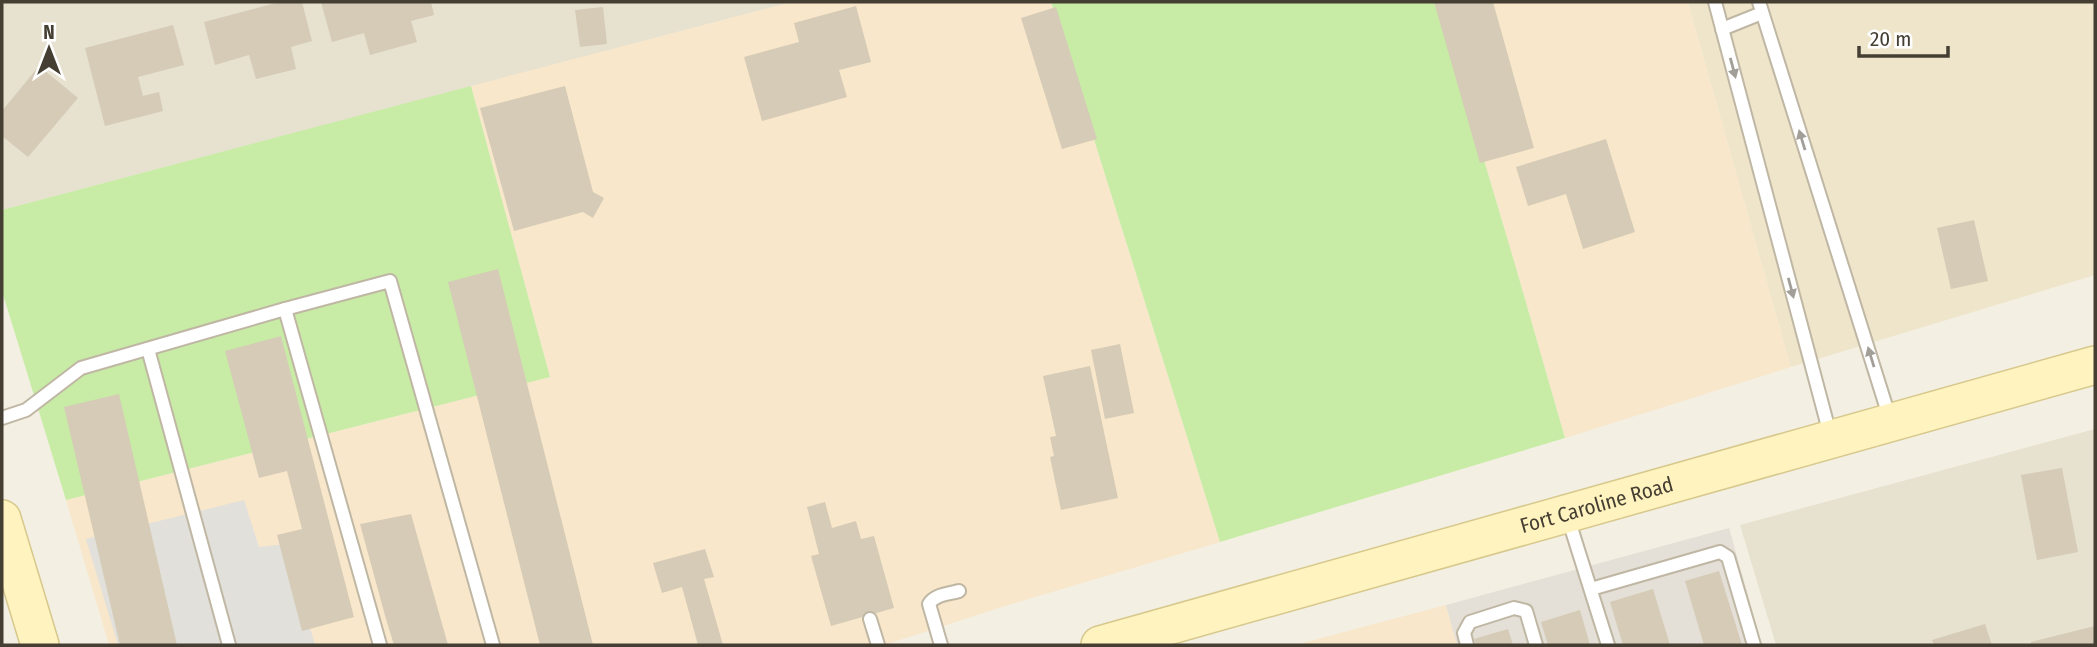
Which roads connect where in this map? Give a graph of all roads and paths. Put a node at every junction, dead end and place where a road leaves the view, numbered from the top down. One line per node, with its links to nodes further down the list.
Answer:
1 (1715, 2): 3 (lane)
2 (1761, 8): 3 (lane); 8 (lane, one-way to 2)
3 (1722, 29): 9 (lane, one-way to 9)
4 (285, 309): 5 (lane); 17 (lane); 18 (lane)
5 (148, 349): 7 (lane); 16 (lane)
6 (2095, 365): 8 (street, Fort Caroline Road)
7 (2, 418)
8 (1891, 423): 9 (street, Fort Caroline Road)
9 (1831, 440): 10 (street, Fort Caroline Road)
10 (1567, 514): 12 (lane); 21 (street, Fort Caroline Road)
11 (2, 519): 15 (street)
12 (1591, 589): 24 (lane); 25 (lane)
13 (959, 591): 20 (lane)
14 (870, 619): 19 (lane)
15 (40, 645)
16 (229, 645)
17 (380, 645)
18 (494, 645)
19 (878, 645)
20 (941, 645)
21 (1100, 645)
22 (1467, 645): 23 (lane)
23 (1536, 645)
24 (1608, 645)
25 (1754, 645)

